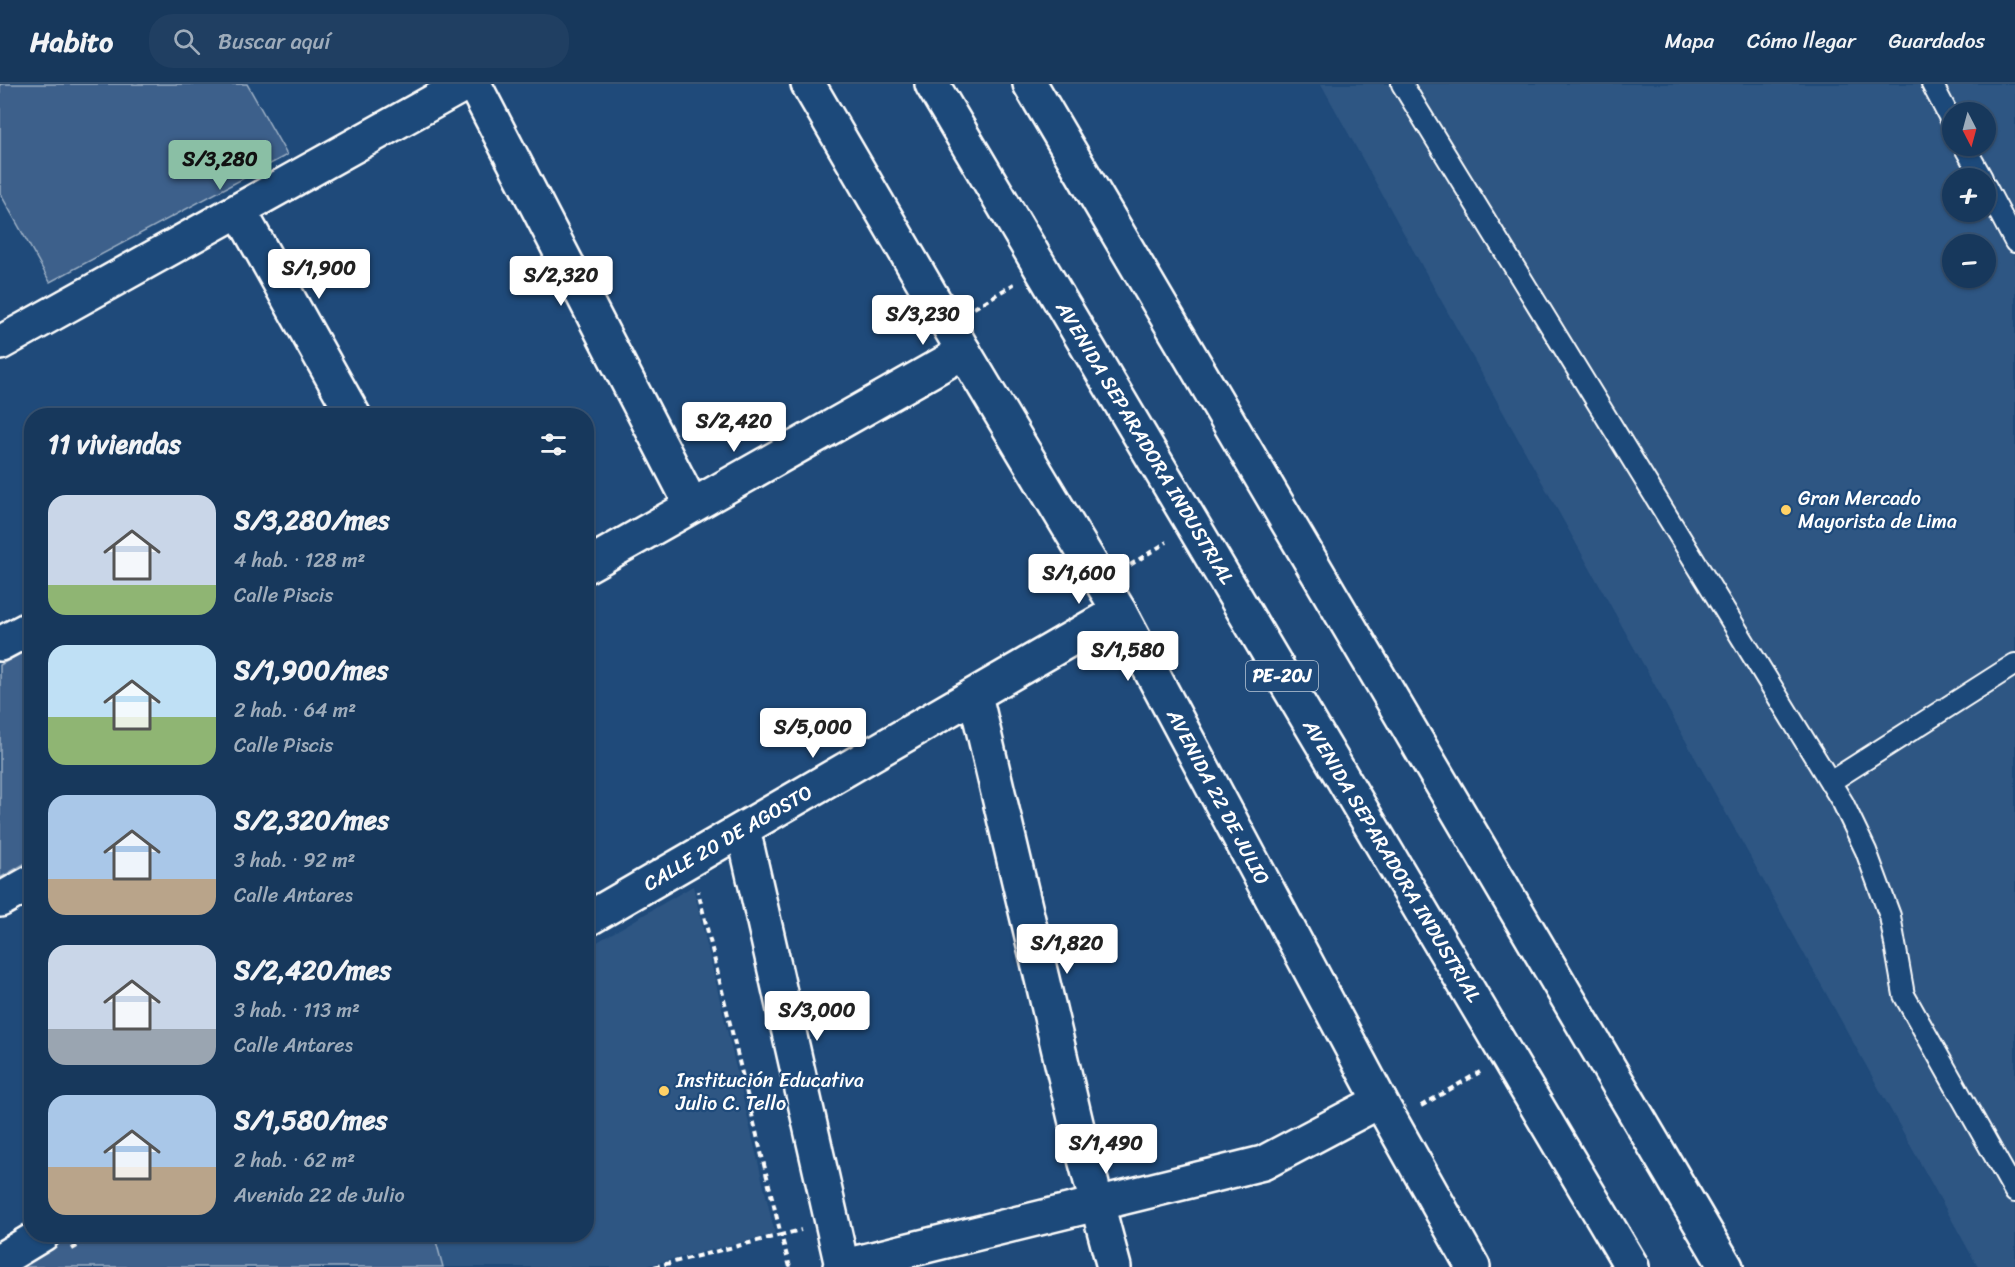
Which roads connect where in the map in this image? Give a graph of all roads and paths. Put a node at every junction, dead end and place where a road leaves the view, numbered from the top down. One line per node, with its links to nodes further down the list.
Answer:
1 (465, 84): 10 (street)
2 (474, 84): 17 (street)
3 (808, 84): 13 (street, AVENIDA 22 DE JULIO)
4 (932, 84): 12 (street, AVENIDA SEPARADORA INDUSTRIAL / PE-20J)
5 (1030, 84): 46 (street)
6 (1402, 84): 26 (lane)
7 (1932, 84): 8 (lane)
8 (1942, 103)
9 (1996, 206): 11 (lane)
10 (239, 210): 14 (street); 16 (street)
11 (2015, 242)
12 (1041, 268): 13 (path); 18 (street, AVENIDA SEPARADORA INDUSTRIAL / PE-20J)
13 (947, 324): 15 (street, AVENIDA 22 DE JULIO)
14 (0, 343)
15 (964, 352): 17 (street); 20 (street, AVENIDA 22 DE JULIO)
16 (350, 408)
17 (692, 506): 19 (street)
18 (1194, 526): 20 (path); 32 (street, AVENIDA SEPARADORA INDUSTRIAL / PE-20J)
19 (594, 561)
20 (1102, 583): 21 (street, AVENIDA 22 DE JULIO)
21 (1119, 611): 25 (street, CALLE 20 DE AGOSTO); 33 (street, AVENIDA 22 DE JULIO)
22 (24, 631): 23 (street)
23 (0, 644)
24 (2015, 664): 26 (lane)
25 (975, 695): 27 (street, CALLE 20 DE AGOSTO); 35 (street)
26 (1830, 782): 34 (lane)
27 (742, 829): 31 (street, CALLE 20 DE AGOSTO); 36 (street)
28 (696, 882): 37 (path)
29 (24, 886): 30 (street)
30 (0, 900)
31 (594, 915)
32 (1508, 1056): 33 (path); 45 (street, AVENIDA SEPARADORA INDUSTRIAL / PE-20J)
33 (1386, 1112): 35 (street); 44 (street, AVENIDA 22 DE JULIO)
34 (2015, 1192)
35 (1098, 1203): 42 (street); 43 (street)
36 (832, 1223): 37 (path); 42 (street)
37 (781, 1235): 40 (path); 41 (path)
38 (30, 1242): 39 (street)
39 (0, 1260)
40 (654, 1267)
41 (790, 1267)
42 (841, 1267)
43 (1114, 1267)
44 (1473, 1267)
45 (1632, 1267)
46 (1726, 1267)

